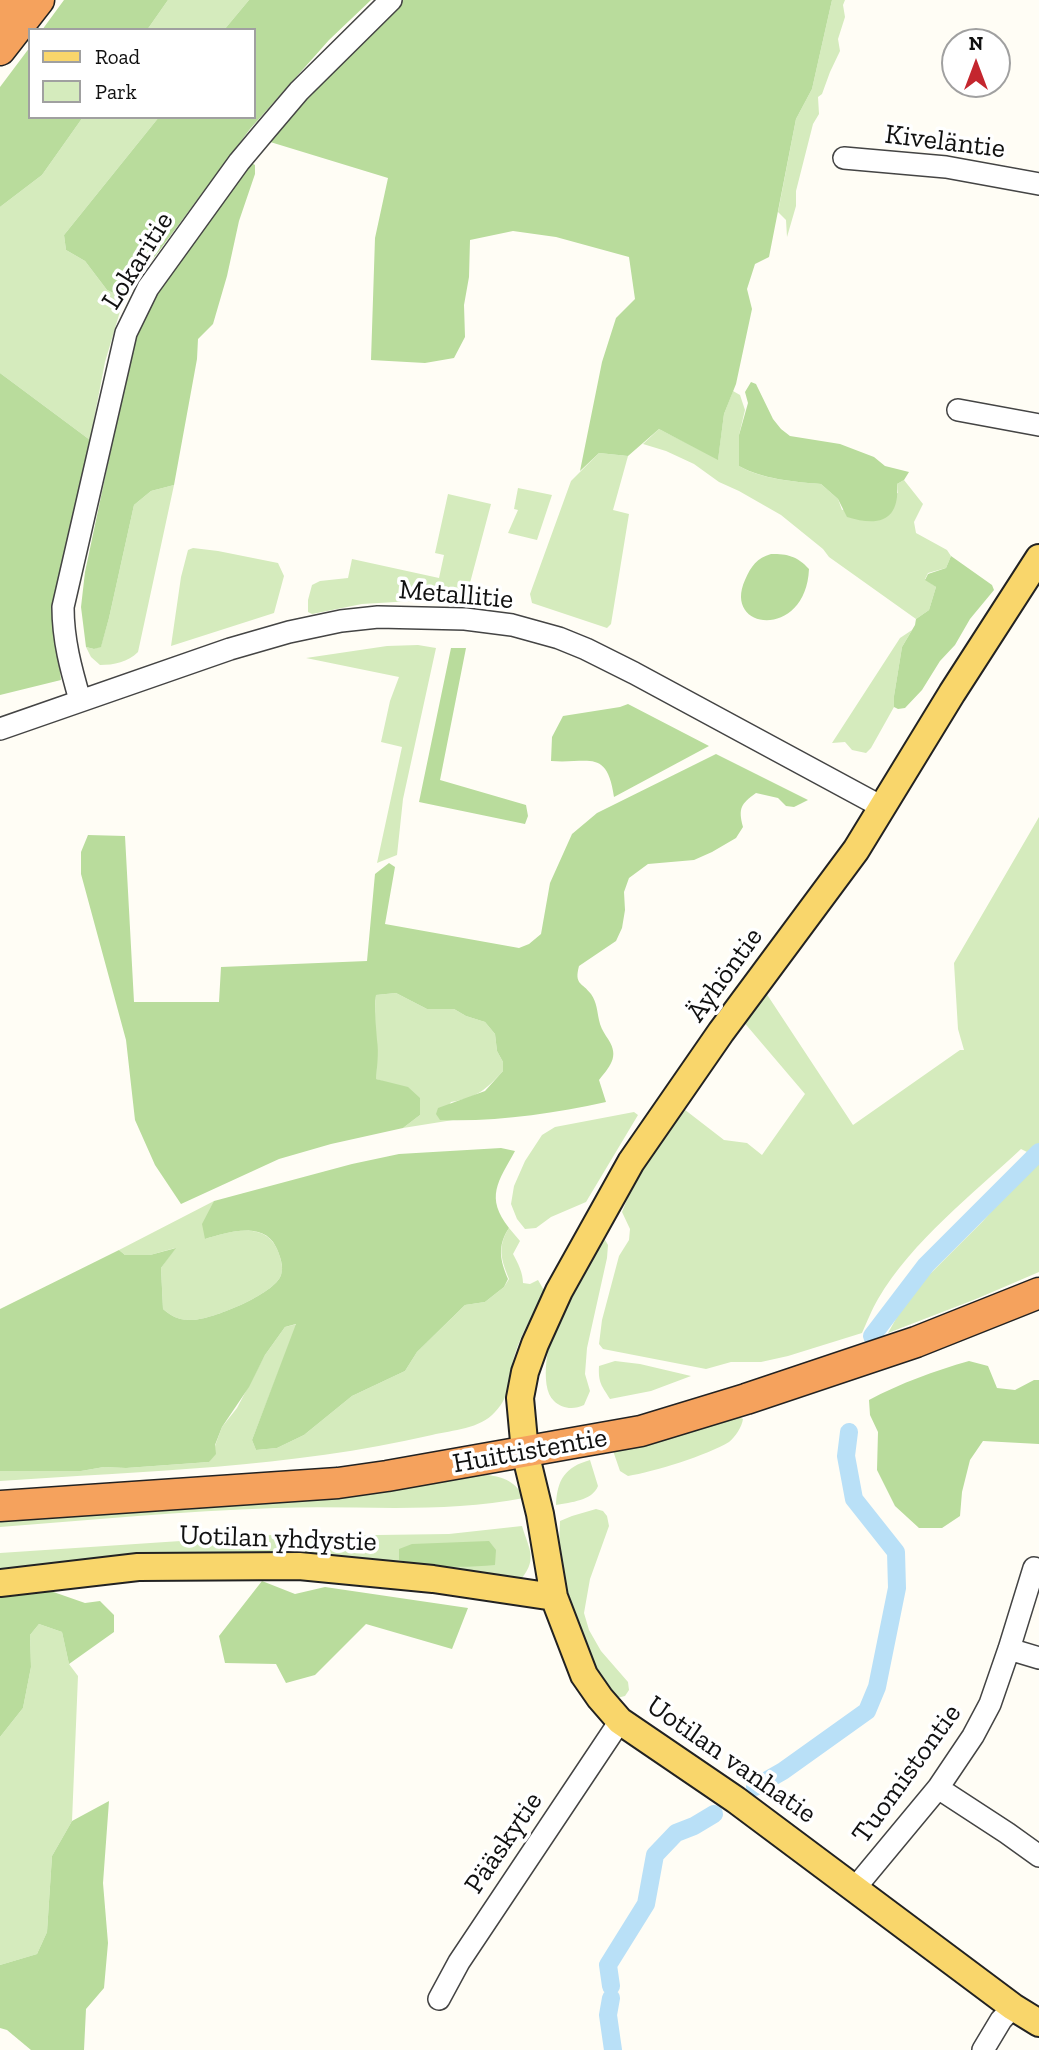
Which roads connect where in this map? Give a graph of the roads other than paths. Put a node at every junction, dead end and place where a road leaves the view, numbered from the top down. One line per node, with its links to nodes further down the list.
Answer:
1 (12, 0): 4 (highway)
2 (38, 0): 5 (highway)
3 (391, 0): 11 (street, Lokaritie)
4 (0, 16)
5 (0, 50)
6 (844, 158): 7 (street, Kiveläntie)
7 (1039, 184)
8 (958, 410): 9 (street)
9 (1039, 425)
10 (1039, 558): 13 (main road, Äyhöntie)
11 (80, 700): 12 (street, Metallitie); 13 (street, Metallitie)
12 (0, 729)
13 (882, 807): 15 (main road, Äyhöntie)
14 (1039, 1293): 15 (highway, Huittistentie)
15 (525, 1452): 16 (highway, Huittistentie); 19 (main road, Uotilan vanhatie)
16 (0, 1506)
17 (1034, 1569): 20 (street, Tuomistontie)
18 (0, 1583): 19 (main road, Uotilan yhdystie)
19 (554, 1597): 22 (main road, Uotilan vanhatie)
20 (1009, 1649): 21 (street); 23 (street, Tuomistontie)
21 (1039, 1658)
22 (620, 1721): 25 (main road, Uotilan vanhatie); 26 (street, Pääskytie)
23 (938, 1788): 24 (street); 25 (street, Tuomistontie)
24 (1039, 1856)
25 (855, 1888): 27 (main road, Uotilan vanhatie)
26 (439, 1998)
27 (1013, 2007): 28 (main road, Uotilan vanhatie); 29 (street)
28 (1039, 2024)
29 (983, 2050)

